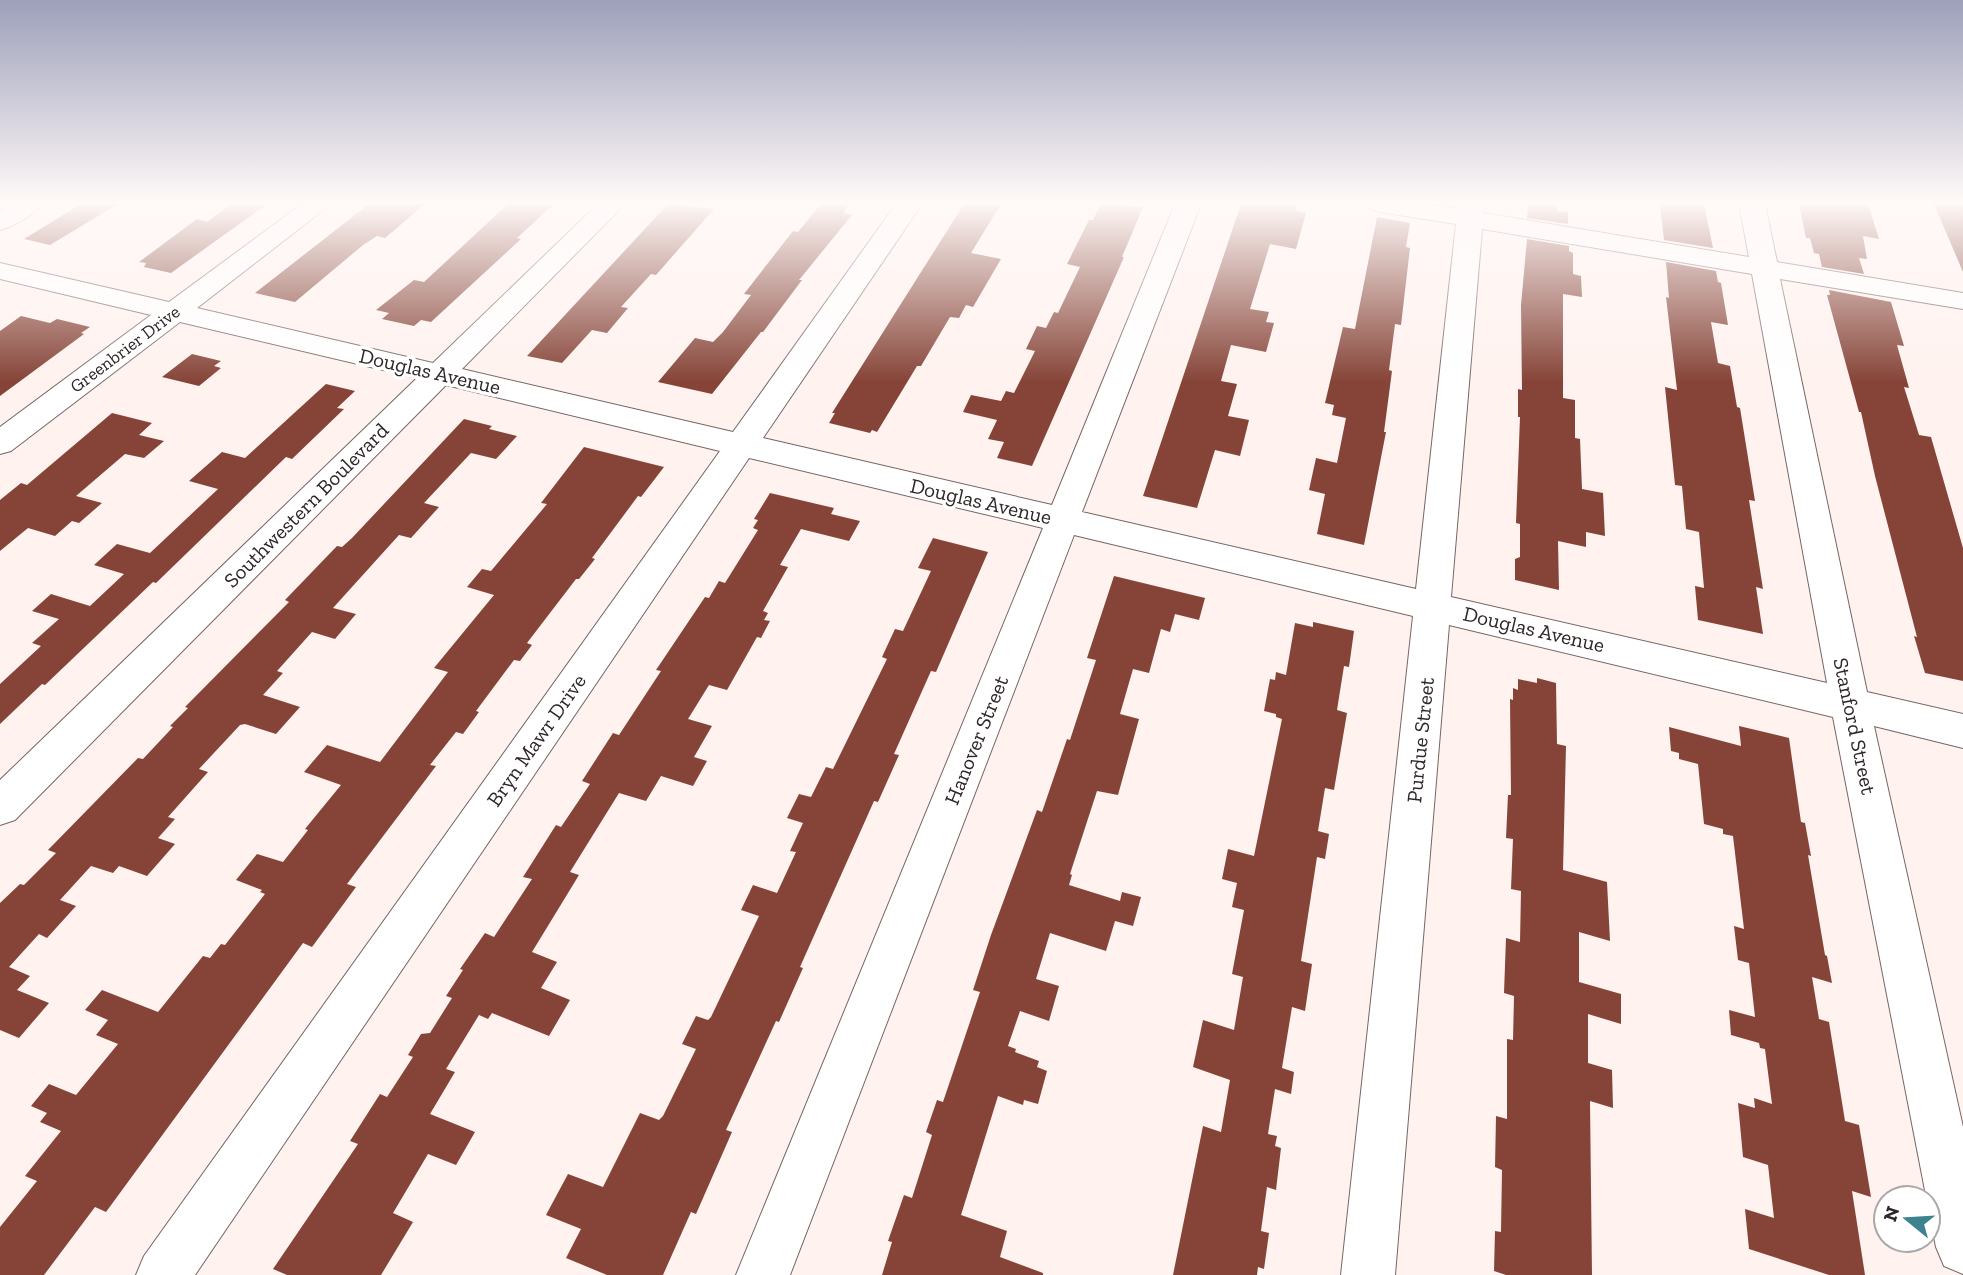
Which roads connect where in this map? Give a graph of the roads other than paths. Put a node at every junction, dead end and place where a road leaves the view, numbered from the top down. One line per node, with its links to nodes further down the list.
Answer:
1 (239, 264): 11 (street, Greenbrier Drive)
2 (551, 264): 12 (street, Southwestern Boulevard)
3 (868, 264): 14 (street, Bryn Mawr Drive)
4 (1165, 264): 15 (street, Hanover Street)
5 (1465, 264): 16 (street, Purdue Street)
6 (1742, 264): 8 (street)
7 (1764, 264): 8 (street, Stanford Street)
8 (1765, 268): 10 (street); 17 (street, Stanford Street)
9 (0, 271): 11 (street, Douglas Avenue)
10 (1963, 301)
11 (175, 312): 12 (street, Douglas Avenue); 13 (street, Greenbrier Drive)
12 (439, 373): 14 (street, Douglas Avenue); 19 (street, Southwestern Boulevard)
13 (0, 443)
14 (742, 445): 15 (street, Douglas Avenue); 21 (street, Bryn Mawr Drive)
15 (1063, 521): 16 (street, Douglas Avenue); 22 (street, Hanover Street)
16 (1432, 606): 17 (street, Douglas Avenue); 23 (street, Purdue Street)
17 (1850, 704): 18 (street, Douglas Avenue); 20 (street, Stanford Street)
18 (1963, 731)
19 (0, 807)
20 (1963, 1247)
21 (163, 1275)
22 (763, 1275)
23 (1368, 1275)

